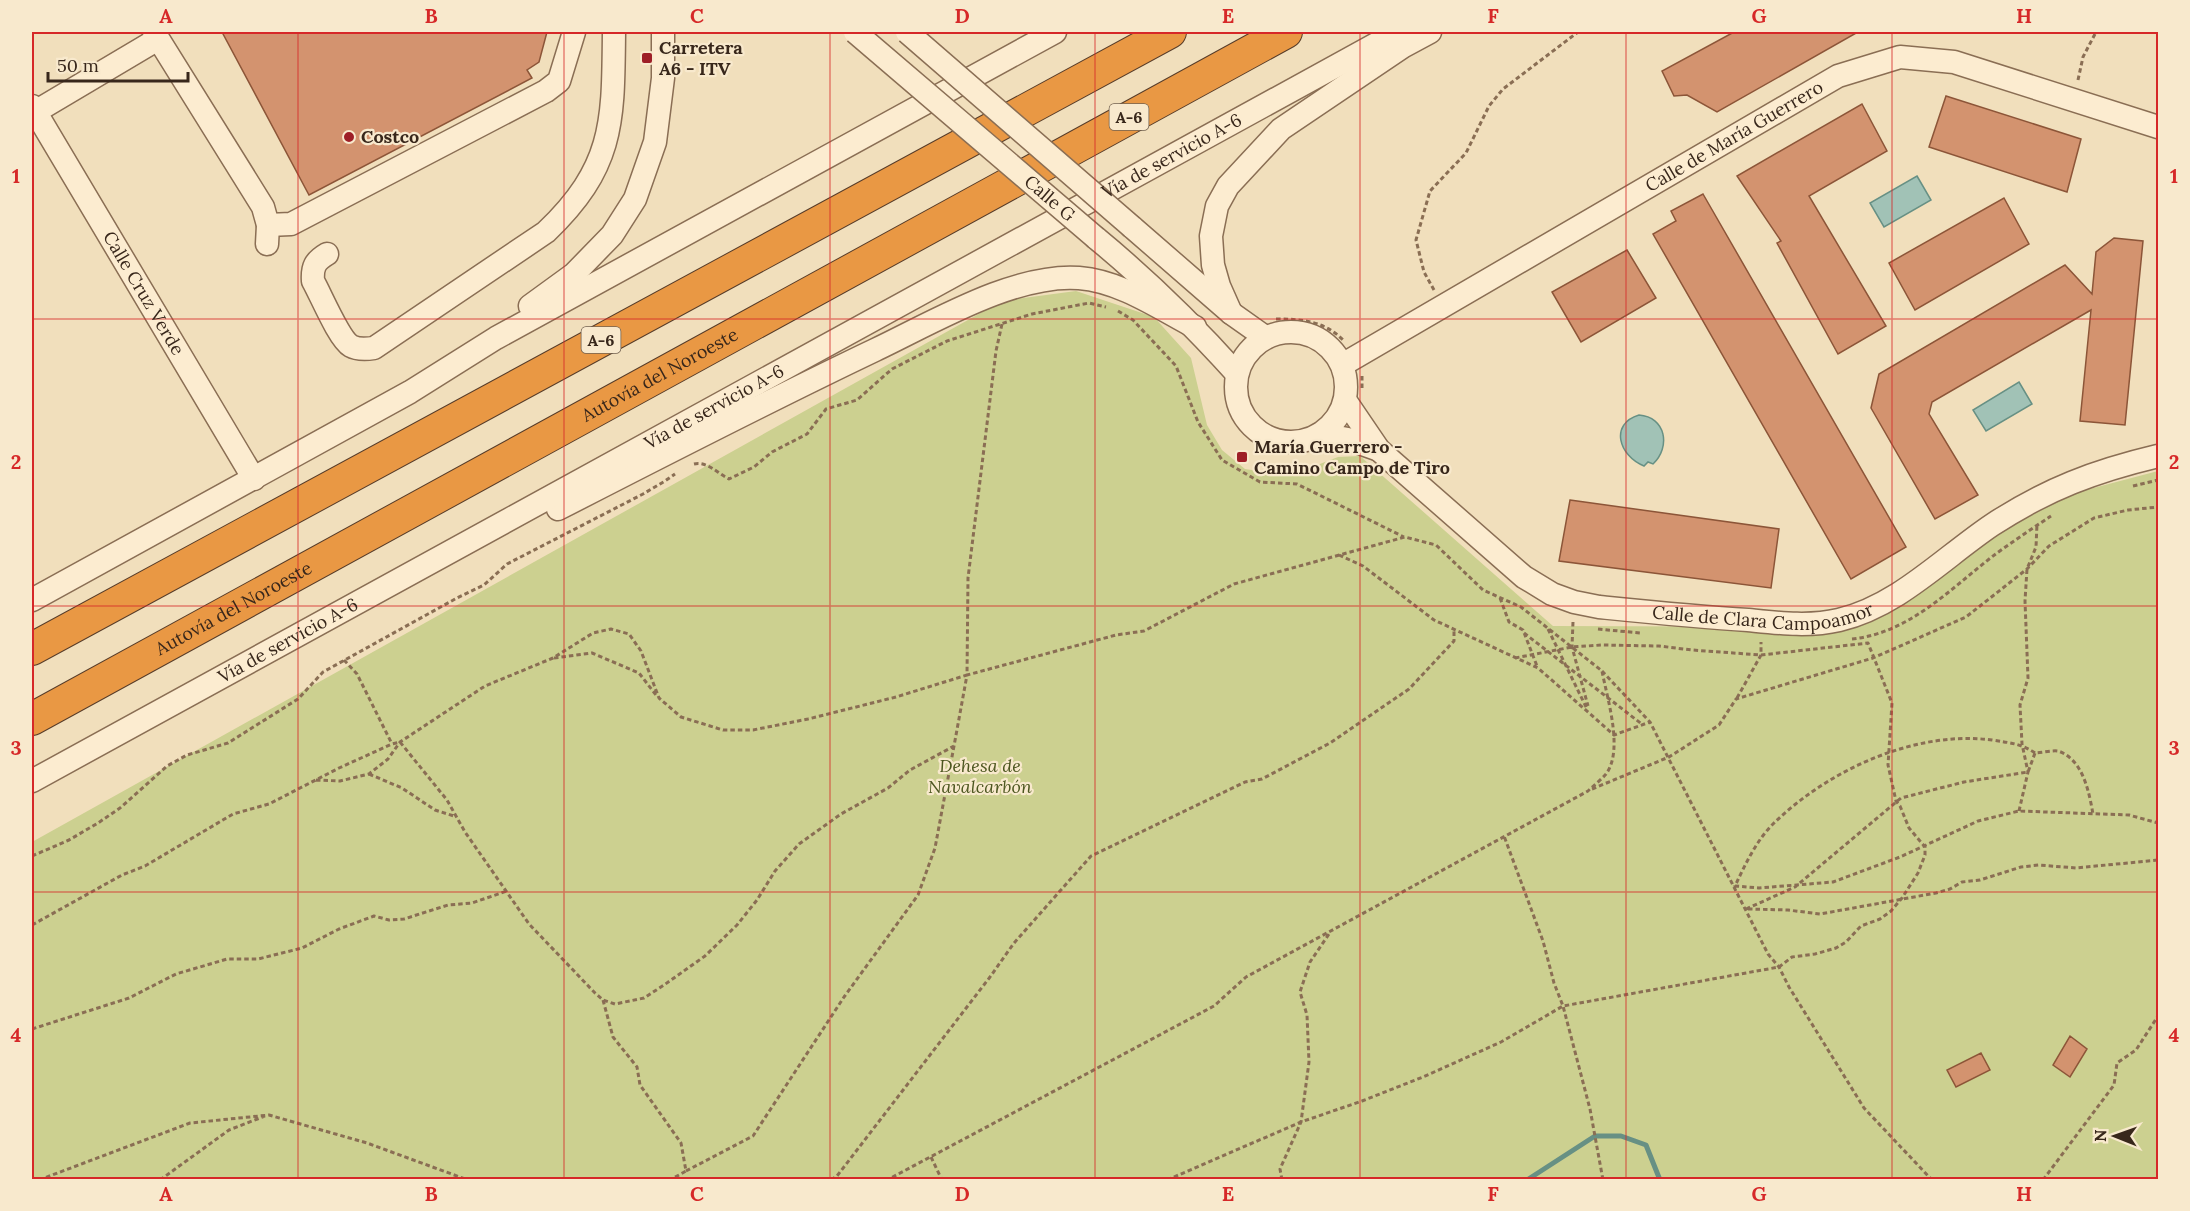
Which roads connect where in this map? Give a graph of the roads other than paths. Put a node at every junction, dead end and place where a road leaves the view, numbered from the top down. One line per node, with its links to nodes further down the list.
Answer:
1 (574, 32): 13 (street)
2 (614, 32): 18 (street)
3 (663, 32): 22 (street)
4 (855, 32): 20 (street, Calle G, bridge)
5 (907, 32): 19 (street, Calle G, bridge)
6 (1043, 32): 14 (street)
7 (1055, 32): 14 (street)
8 (1170, 32): 31 (highway, A-6)
9 (1286, 32): 17 (highway, Autovía del Noroeste / A-6)
10 (1308, 32): 17 (highway)
11 (1398, 32): 33 (street, Vía de servicio A-6)
12 (1430, 32): 19 (street)
13 (156, 35): 15 (street)
14 (1008, 57): 22 (street)
15 (33, 109): 29 (street, Calle Cruz Verde)
16 (2158, 127): 23 (street, Calle de María Guerrero)
17 (947, 218): 32 (highway, Autovía del Noroeste / A-6)
18 (327, 254)
19 (1231, 313): 21 (street, Calle G)
20 (1195, 327): 24 (street, Calle G); 34 (street)
21 (1269, 328): 23 (street); 24 (street)
22 (496, 338): 29 (street)
23 (1342, 365): 25 (street)
24 (1237, 374): 26 (street)
25 (1345, 400): 26 (street); 27 (street, Calle de Clara Campoamor)
26 (1320, 435): 27 (street, Calle de Clara Campoamor)
27 (1379, 450): 28 (street, Calle de Clara Campoamor)
28 (2158, 456)
29 (254, 478): 30 (street)
30 (33, 596)
31 (32, 649)
32 (32, 719)
33 (32, 781)
34 (32, 795)

